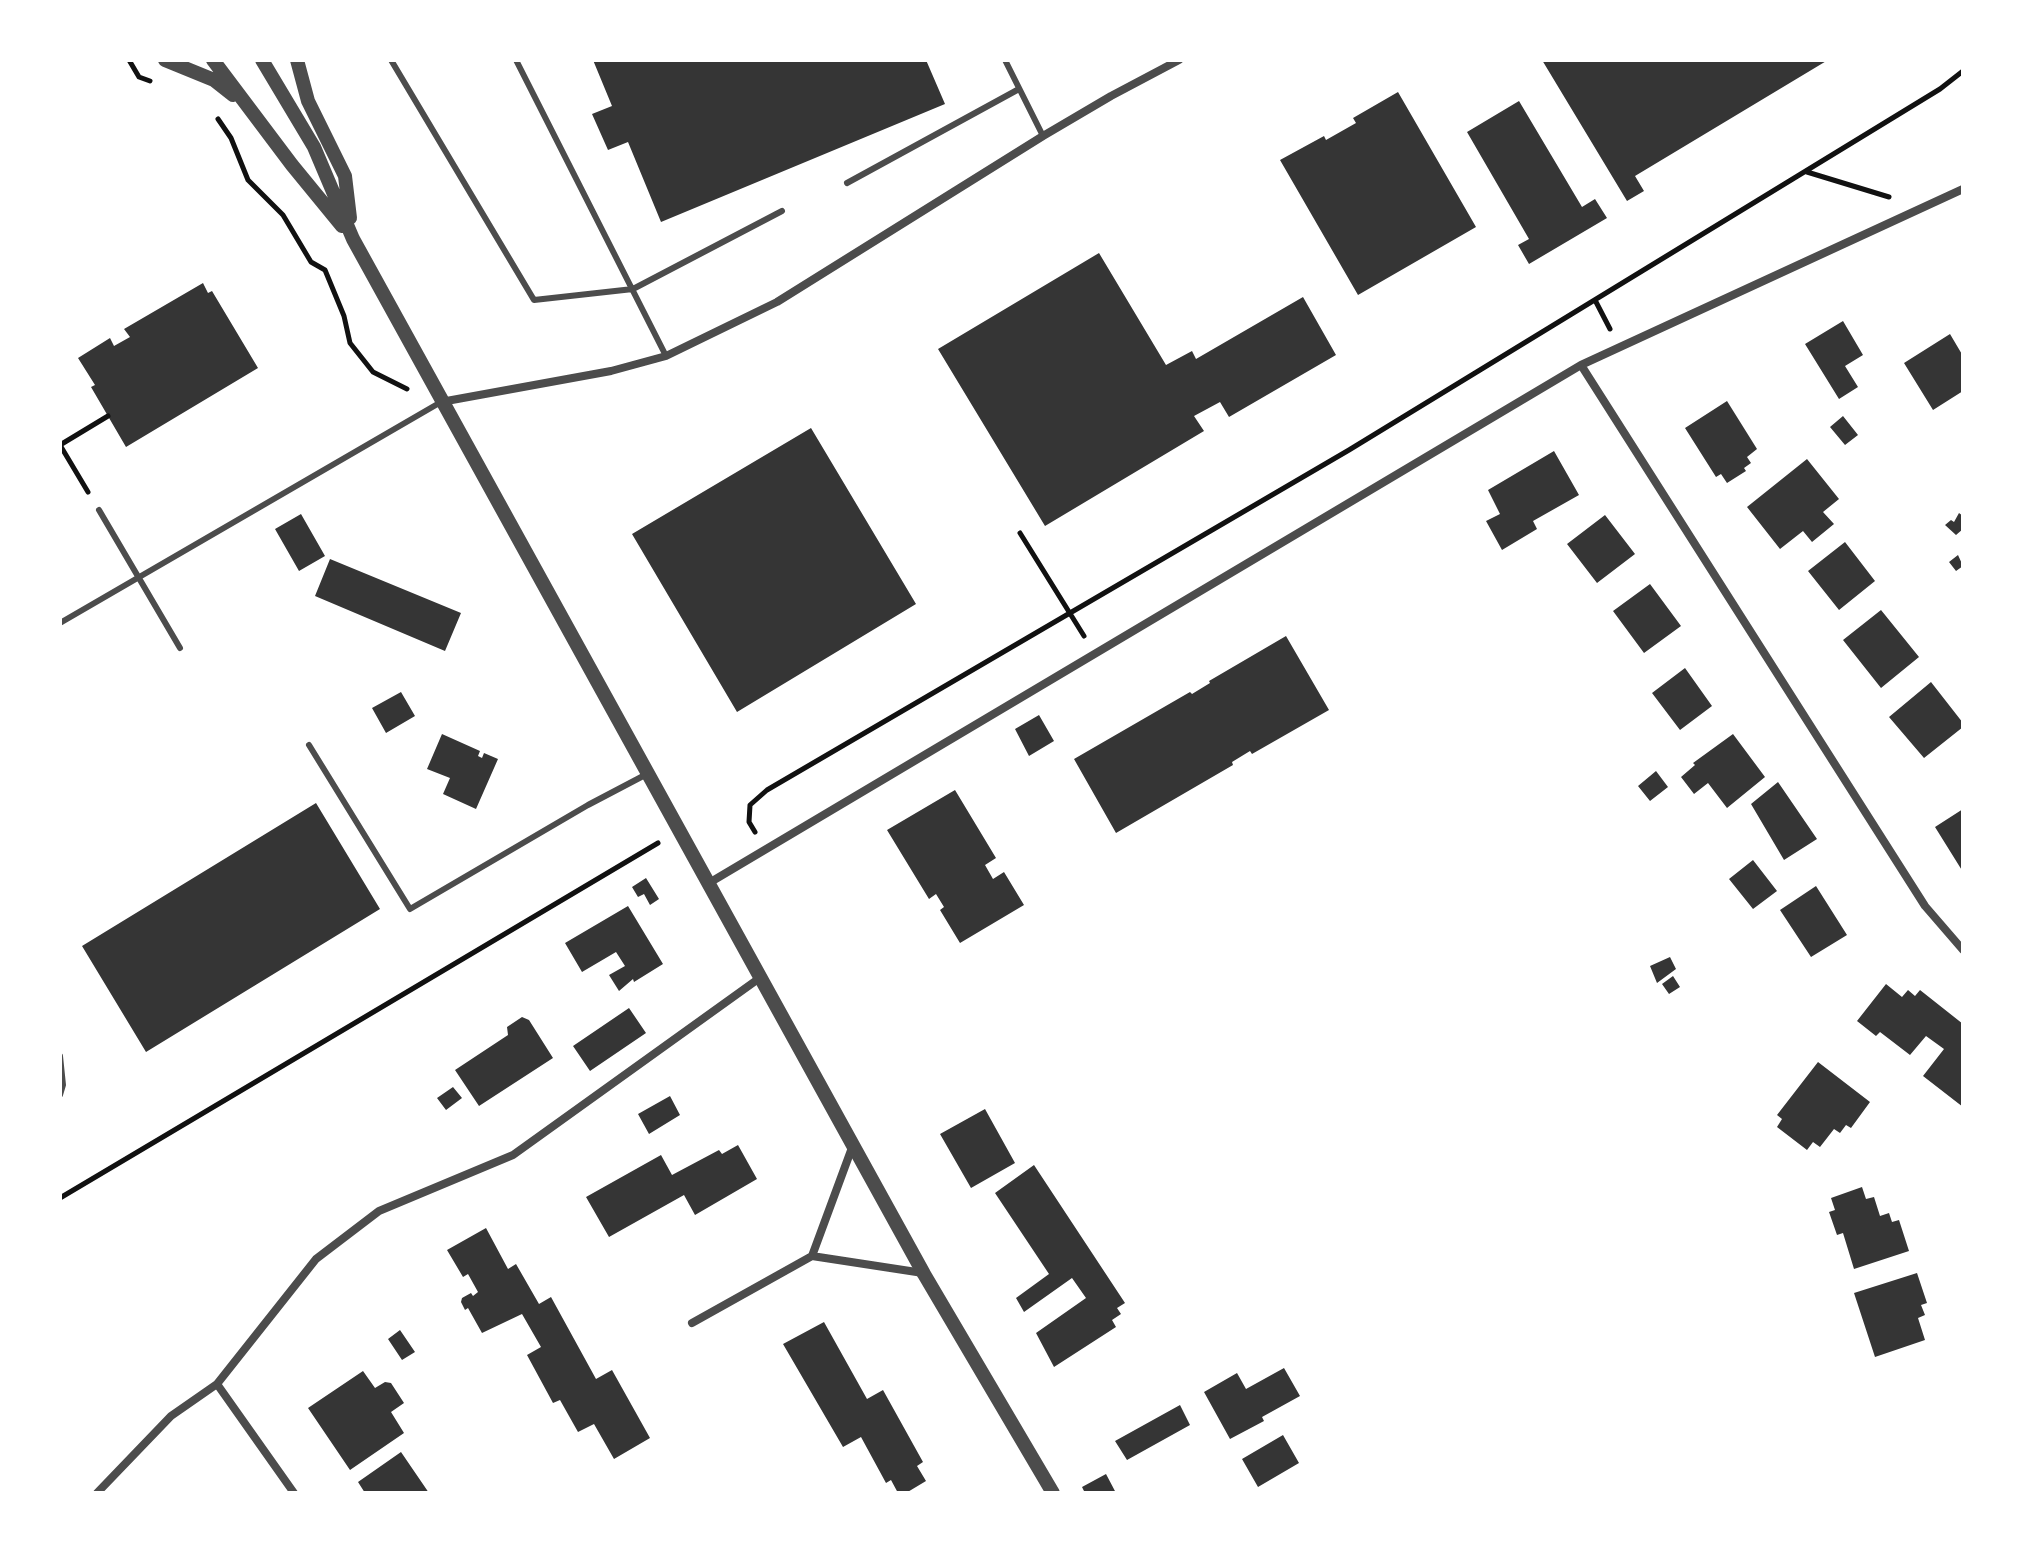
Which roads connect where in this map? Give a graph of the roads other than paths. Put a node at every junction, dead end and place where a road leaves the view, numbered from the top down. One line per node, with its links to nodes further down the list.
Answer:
1 (165, 60): 10 (street)
2 (213, 60): 10 (street)
3 (262, 60): 15 (street)
4 (297, 60): 15 (street)
5 (391, 60): 16 (lane)
6 (516, 60): 16 (lane)
7 (1005, 60): 9 (lane)
8 (1179, 60): 11 (street)
9 (1019, 89): 11 (lane); 12 (lane)
10 (250, 107): 15 (street)
11 (1043, 136): 17 (street)
12 (847, 183)
13 (1963, 189): 18 (street)
14 (782, 211): 16 (lane)
15 (353, 239): 19 (street)
16 (633, 289): 17 (lane)
17 (666, 356): 19 (street)
18 (1581, 365): 26 (street); 27 (street)
19 (441, 402): 21 (lane); 25 (street)
20 (99, 510): 21 (lane)
21 (139, 578): 22 (lane); 23 (lane)
22 (60, 623)
23 (180, 648)
24 (309, 745): 25 (lane)
25 (647, 774): 26 (street)
26 (709, 883): 28 (street)
27 (1963, 950)
28 (762, 977): 31 (street); 35 (street)
29 (60, 1056): 30 (lane)
30 (60, 1095)
31 (854, 1145): 32 (street); 33 (street)
32 (812, 1256): 33 (street); 34 (street)
33 (924, 1274): 38 (street)
34 (692, 1323)
35 (217, 1384): 36 (street); 37 (street)
36 (97, 1493)
37 (294, 1493)
38 (1053, 1493)

